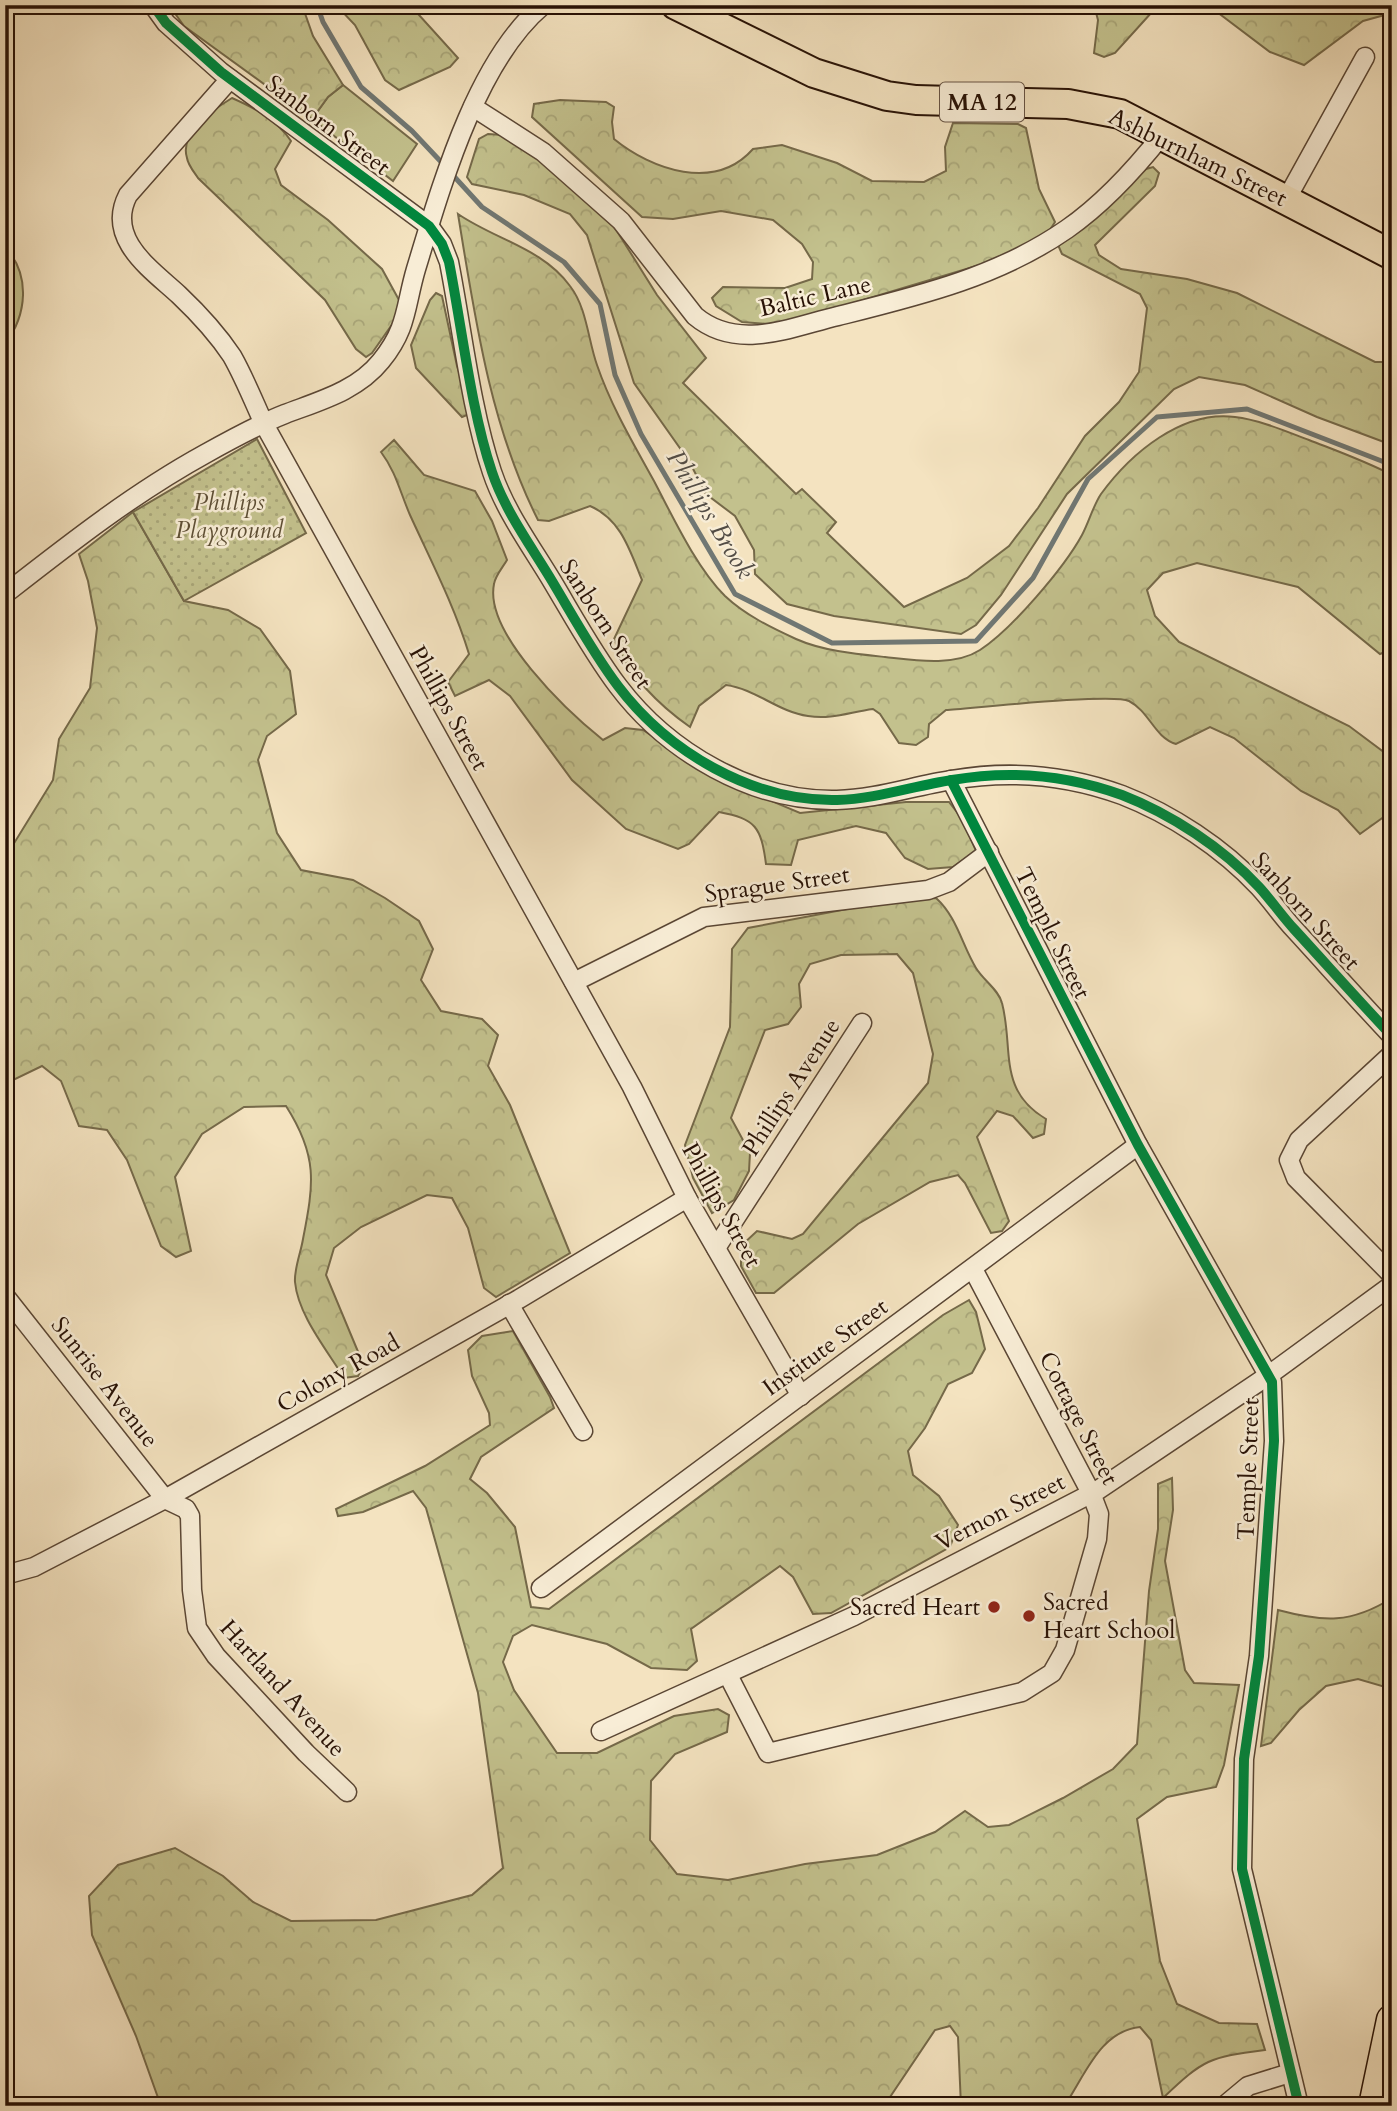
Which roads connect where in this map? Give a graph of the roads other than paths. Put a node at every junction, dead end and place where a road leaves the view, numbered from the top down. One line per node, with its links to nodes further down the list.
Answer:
1 (153, 5): 5 (street, Sanborn Street)
2 (543, 5): 6 (street)
3 (676, 5): 7 (main road, Ashburnham Street / MA 12)
4 (1366, 57): 8 (street)
5 (230, 79): 9 (street, Sanborn Street); 11 (street, Phillips Street)
6 (473, 107): 7 (street, Baltic Lane); 9 (street)
7 (1162, 135): 8 (main road, Ashburnham Street / MA 12)
8 (1286, 200): 10 (main road, Ashburnham Street / MA 12)
9 (429, 226): 11 (street); 13 (street, Sanborn Street)
10 (1392, 255)
11 (264, 424): 12 (street); 15 (street, Phillips Street)
12 (5, 594)
13 (951, 780): 14 (street, Temple Street); 17 (street, Sanborn Street)
14 (989, 852): 15 (street, Sprague Street); 19 (street, Temple Street)
15 (574, 982): 20 (street, Phillips Street)
16 (862, 1023): 21 (street, Phillips Avenue)
17 (1392, 1037)
18 (1392, 1054): 23 (street)
19 (1138, 1145): 22 (street, Institute Street); 27 (street, Temple Street)
20 (687, 1198): 21 (street, Phillips Street); 26 (street, Colony Road)
21 (716, 1248): 28 (street, Phillips Street)
22 (974, 1269): 28 (street, Institute Street); 30 (street, Cottage Street)
23 (1392, 1275)
24 (1392, 1285): 27 (street, Vernon Street)
25 (5, 1296): 31 (street, Sunrise Avenue)
26 (509, 1304): 29 (street); 31 (street, Colony Road)
27 (1269, 1375): 30 (street, Vernon Street); 38 (street, Temple Street)
28 (802, 1395): 33 (street, Institute Street)
29 (583, 1431)
30 (1091, 1493): 34 (street, Vernon Street); 34 (street, Cottage Street)
31 (165, 1499): 32 (street, Colony Road); 36 (street, Hartland Avenue)
32 (5, 1575)
33 (541, 1588)
34 (728, 1675): 35 (street, Vernon Street)
35 (601, 1731)
36 (347, 1792)
37 (1392, 2020): 41 (highway)
38 (1290, 2073): 39 (street); 40 (street, Temple Street)
39 (1224, 2106)
40 (1299, 2106)
41 (1374, 2106)

